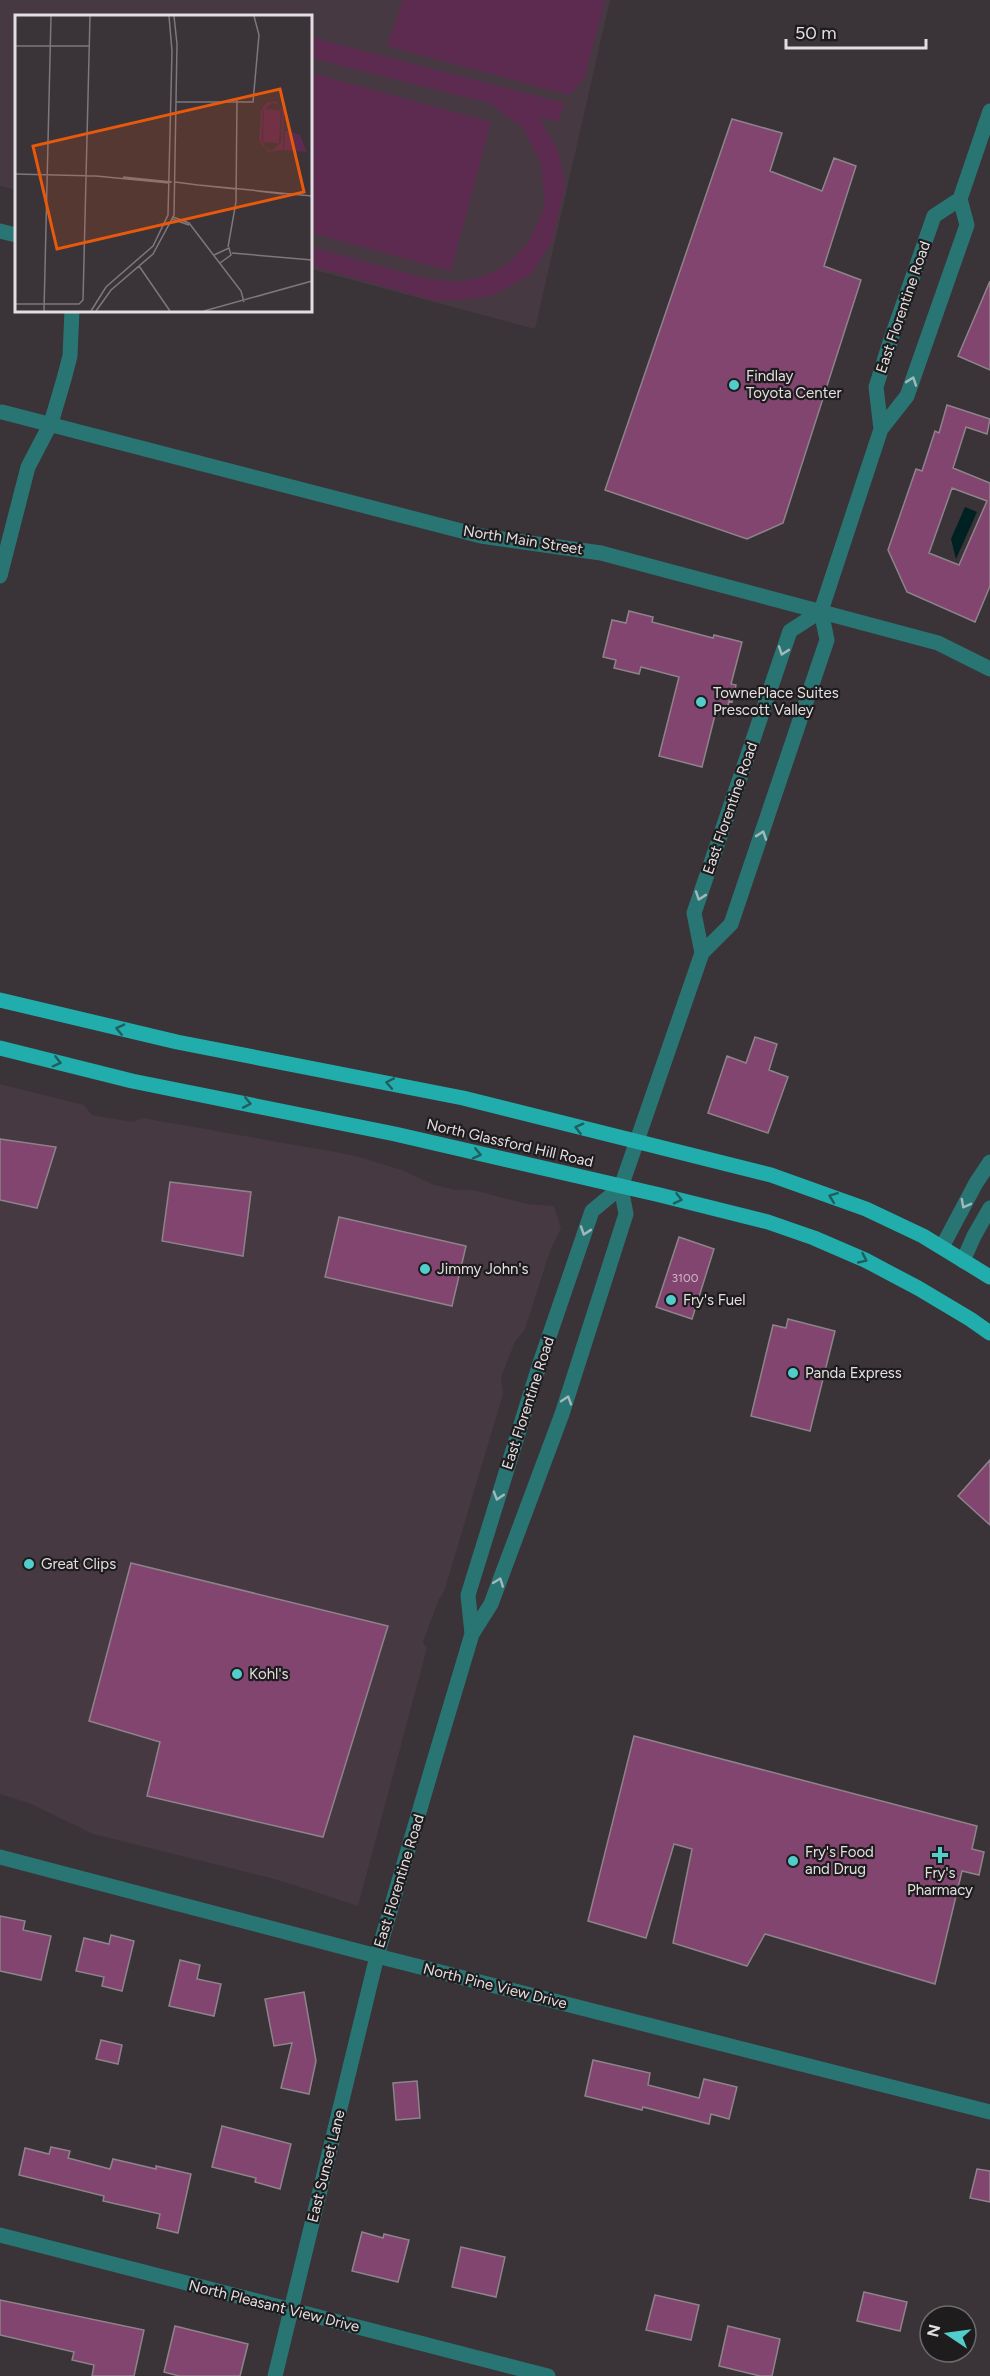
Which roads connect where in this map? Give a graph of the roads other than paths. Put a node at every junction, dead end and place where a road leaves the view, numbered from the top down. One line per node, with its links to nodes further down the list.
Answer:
1 (990, 111): 2 (street)
2 (960, 199): 8 (street, East Florentine Road, one-way to 2); 8 (street, East Florentine Road)
3 (0, 231): 4 (street)
4 (15, 235)
5 (72, 312): 7 (street)
6 (2, 412): 7 (street, North Main Street)
7 (51, 423): 9 (street); 10 (street, North Main Street)
8 (881, 429): 10 (street, East Florentine Road)
9 (0, 576)
10 (821, 611): 11 (street, North Main Street); 12 (street, East Florentine Road, one-way to 10); 12 (street, East Florentine Road, one-way to 12)
11 (990, 669)
12 (702, 953): 15 (street, East Florentine Road)
13 (0, 1000): 15 (main road, North Glassford Hill Road, one-way to 13)
14 (0, 1048): 17 (main road, North Glassford Hill Road, one-way to 17)
15 (636, 1142): 17 (street, East Florentine Road); 19 (main road, North Glassford Hill Road, one-way to 15)
16 (990, 1162): 19 (street, one-way to 19)
17 (621, 1187): 22 (main road, North Glassford Hill Road, one-way to 22); 23 (street, East Florentine Road, one-way to 17); 23 (street, East Florentine Road, one-way to 23)
18 (990, 1208): 20 (street)
19 (942, 1248): 20 (main road, North Glassford Hill Road)
20 (963, 1261): 21 (main road, North Glassford Hill Road)
21 (990, 1277)
22 (990, 1334)
23 (472, 1634): 25 (street, East Florentine Road)
24 (0, 1857): 25 (street, North Pine View Drive)
25 (377, 1956): 26 (street, North Pine View Drive); 28 (street, East Sunset Lane)
26 (990, 2112)
27 (0, 2235): 28 (street, North Pleasant View Drive)
28 (290, 2310): 29 (street, East Sunset Lane); 30 (street, North Pleasant View Drive)
29 (275, 2376)
30 (548, 2376)

